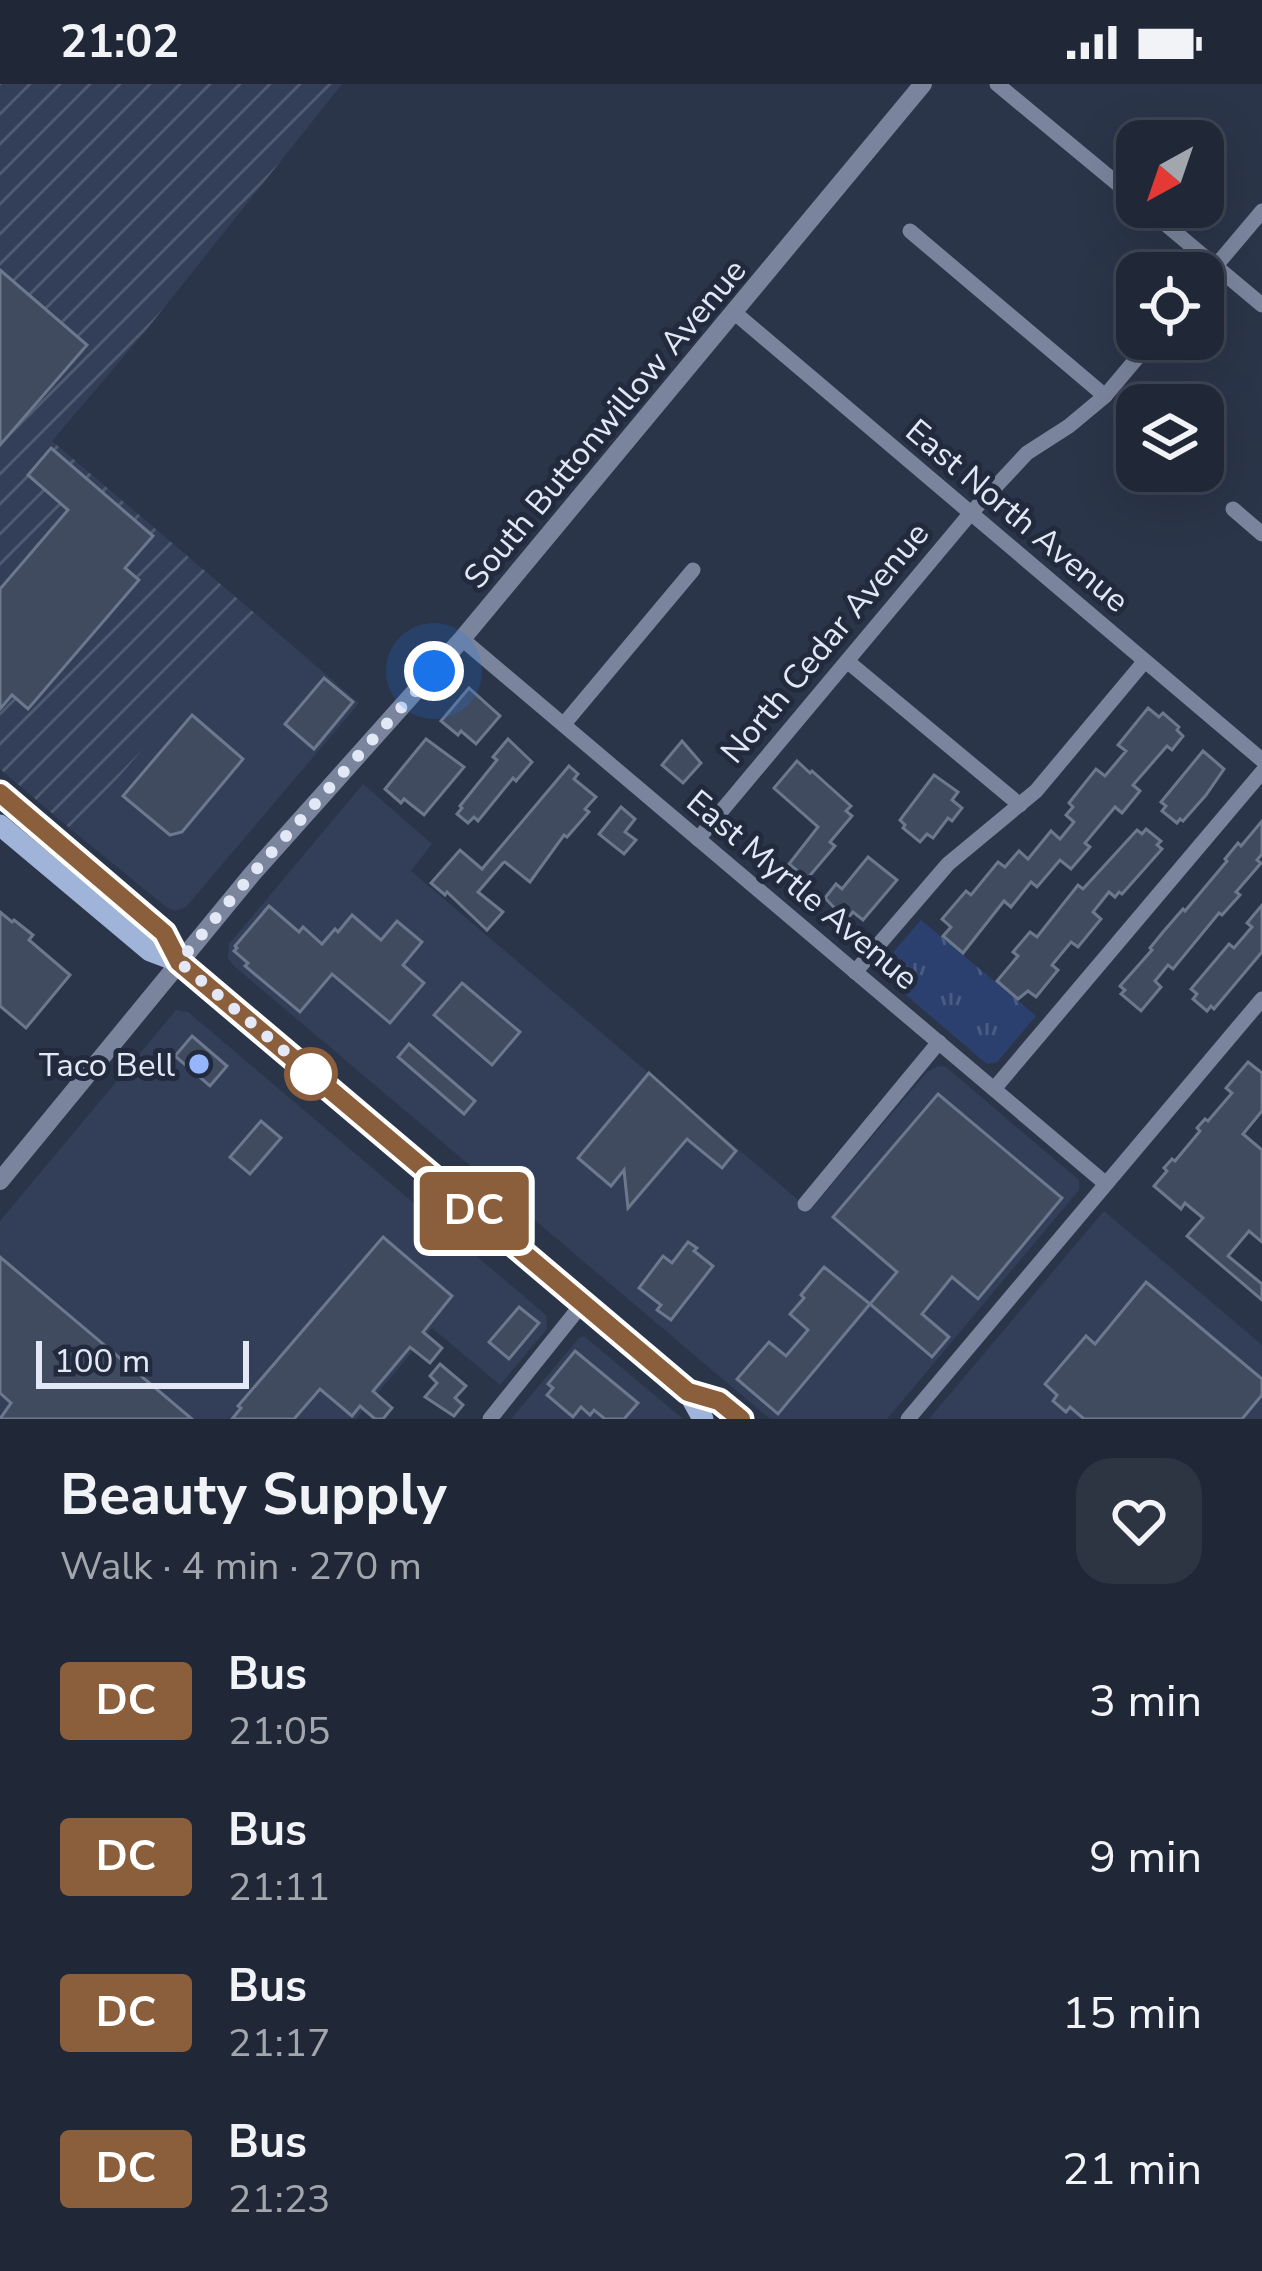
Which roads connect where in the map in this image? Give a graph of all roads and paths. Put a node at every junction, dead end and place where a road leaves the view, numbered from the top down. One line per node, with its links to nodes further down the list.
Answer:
1 (923, 84): 11 (street, South Buttonwillow Avenue)
2 (997, 84): 3 (street)
3 (1116, 183)
4 (1262, 212): 8 (street)
5 (1170, 228): 7 (street)
6 (910, 231): 13 (street)
7 (1199, 252)
8 (1224, 257)
9 (1224, 273): 10 (street)
10 (1262, 305)
11 (735, 314): 15 (street, East North Avenue); 18 (street, South Buttonwillow Avenue)
12 (1136, 360): 13 (street, North Cedar Avenue)
13 (1105, 396): 15 (street, North Cedar Avenue)
14 (1233, 509): 16 (street)
15 (970, 514): 19 (street, North Cedar Avenue); 20 (street, East North Avenue)
16 (1262, 534)
17 (693, 570): 21 (street)
18 (462, 639): 21 (street, East Myrtle Avenue); 30 (street, South Buttonwillow Avenue)
19 (847, 661): 25 (street); 28 (street, North Cedar Avenue)
20 (1144, 662): 22 (street, East North Avenue); 25 (street)
21 (564, 724): 28 (street, East Myrtle Avenue)
22 (1262, 760)
23 (1262, 772): 34 (street)
24 (0, 792): 29 (main road)
25 (1020, 806): 31 (street)
26 (0, 809): 29 (main road)
27 (0, 825): 30 (main road)
28 (698, 839): 31 (street, East Myrtle Avenue)
29 (64, 847): 30 (main road)
30 (179, 962): 35 (street, South Buttonwillow Avenue); 38 (main road)
31 (855, 972): 33 (street, East Myrtle Avenue)
32 (1262, 999): 36 (street)
33 (939, 1042): 34 (street, East Myrtle Avenue); 37 (street)
34 (994, 1089): 36 (street, East Myrtle Avenue)
35 (0, 1181)
36 (1106, 1184): 43 (street)
37 (806, 1204)
38 (583, 1304): 39 (main road); 40 (street)
39 (688, 1392): 41 (main road); 42 (main road)
40 (490, 1419)
41 (703, 1419)
42 (741, 1419)
43 (908, 1419)

